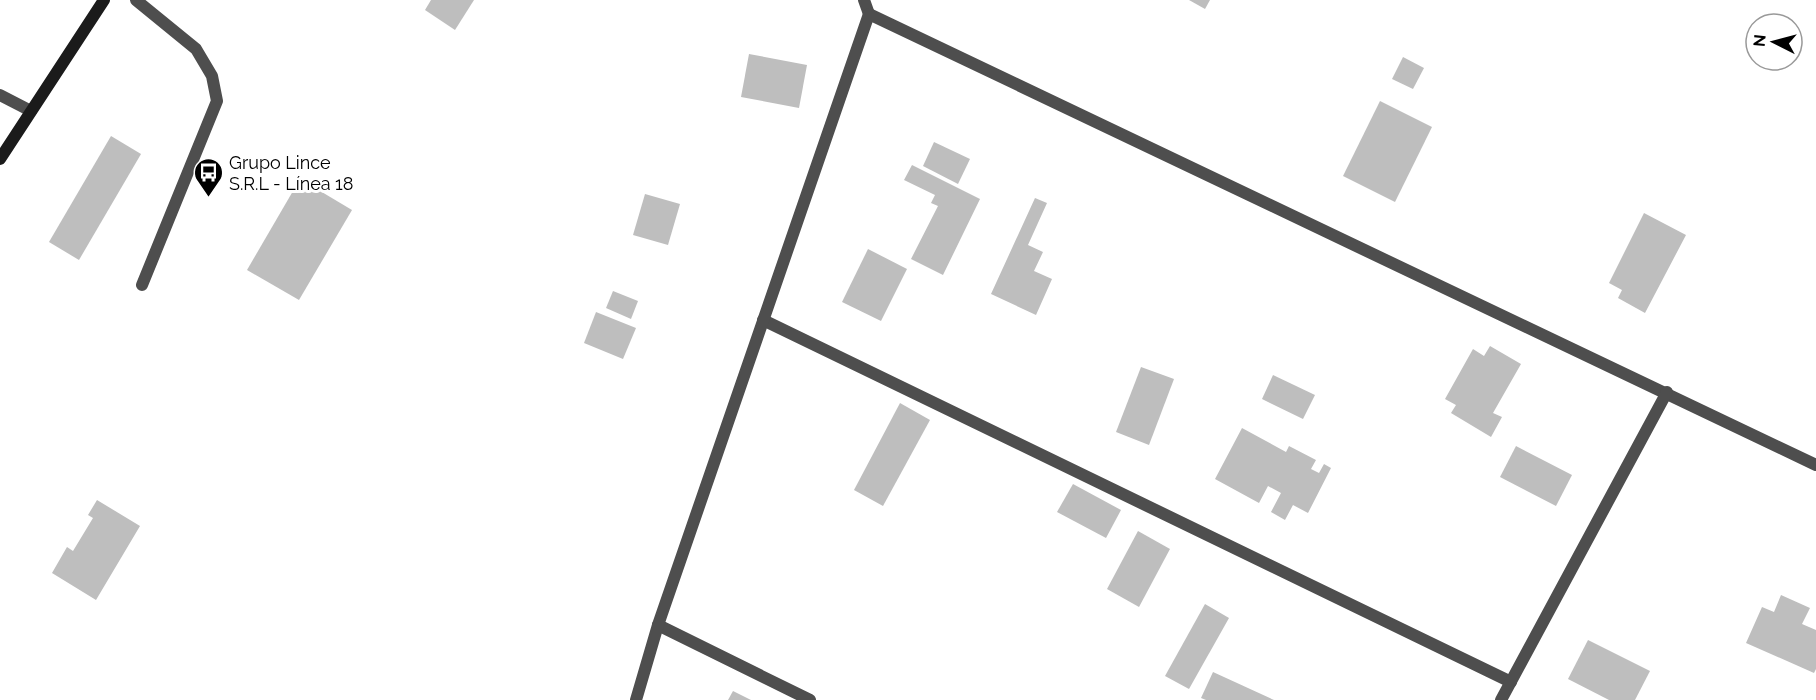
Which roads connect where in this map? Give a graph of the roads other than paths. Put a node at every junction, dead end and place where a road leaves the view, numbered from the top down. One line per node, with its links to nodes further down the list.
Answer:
1 (104, 0): 6 (main road)
2 (136, 0): 8 (street)
3 (864, 0): 4 (street)
4 (869, 14): 9 (street); 10 (street)
5 (0, 96): 6 (street)
6 (31, 111): 7 (main road)
7 (0, 159)
8 (142, 285)
9 (764, 320): 12 (street); 13 (street)
10 (1667, 392): 11 (street); 13 (street)
11 (1816, 465)
12 (658, 625): 14 (street); 15 (street)
13 (1511, 682): 16 (street)
14 (636, 700)
15 (810, 700)
16 (1501, 700)

